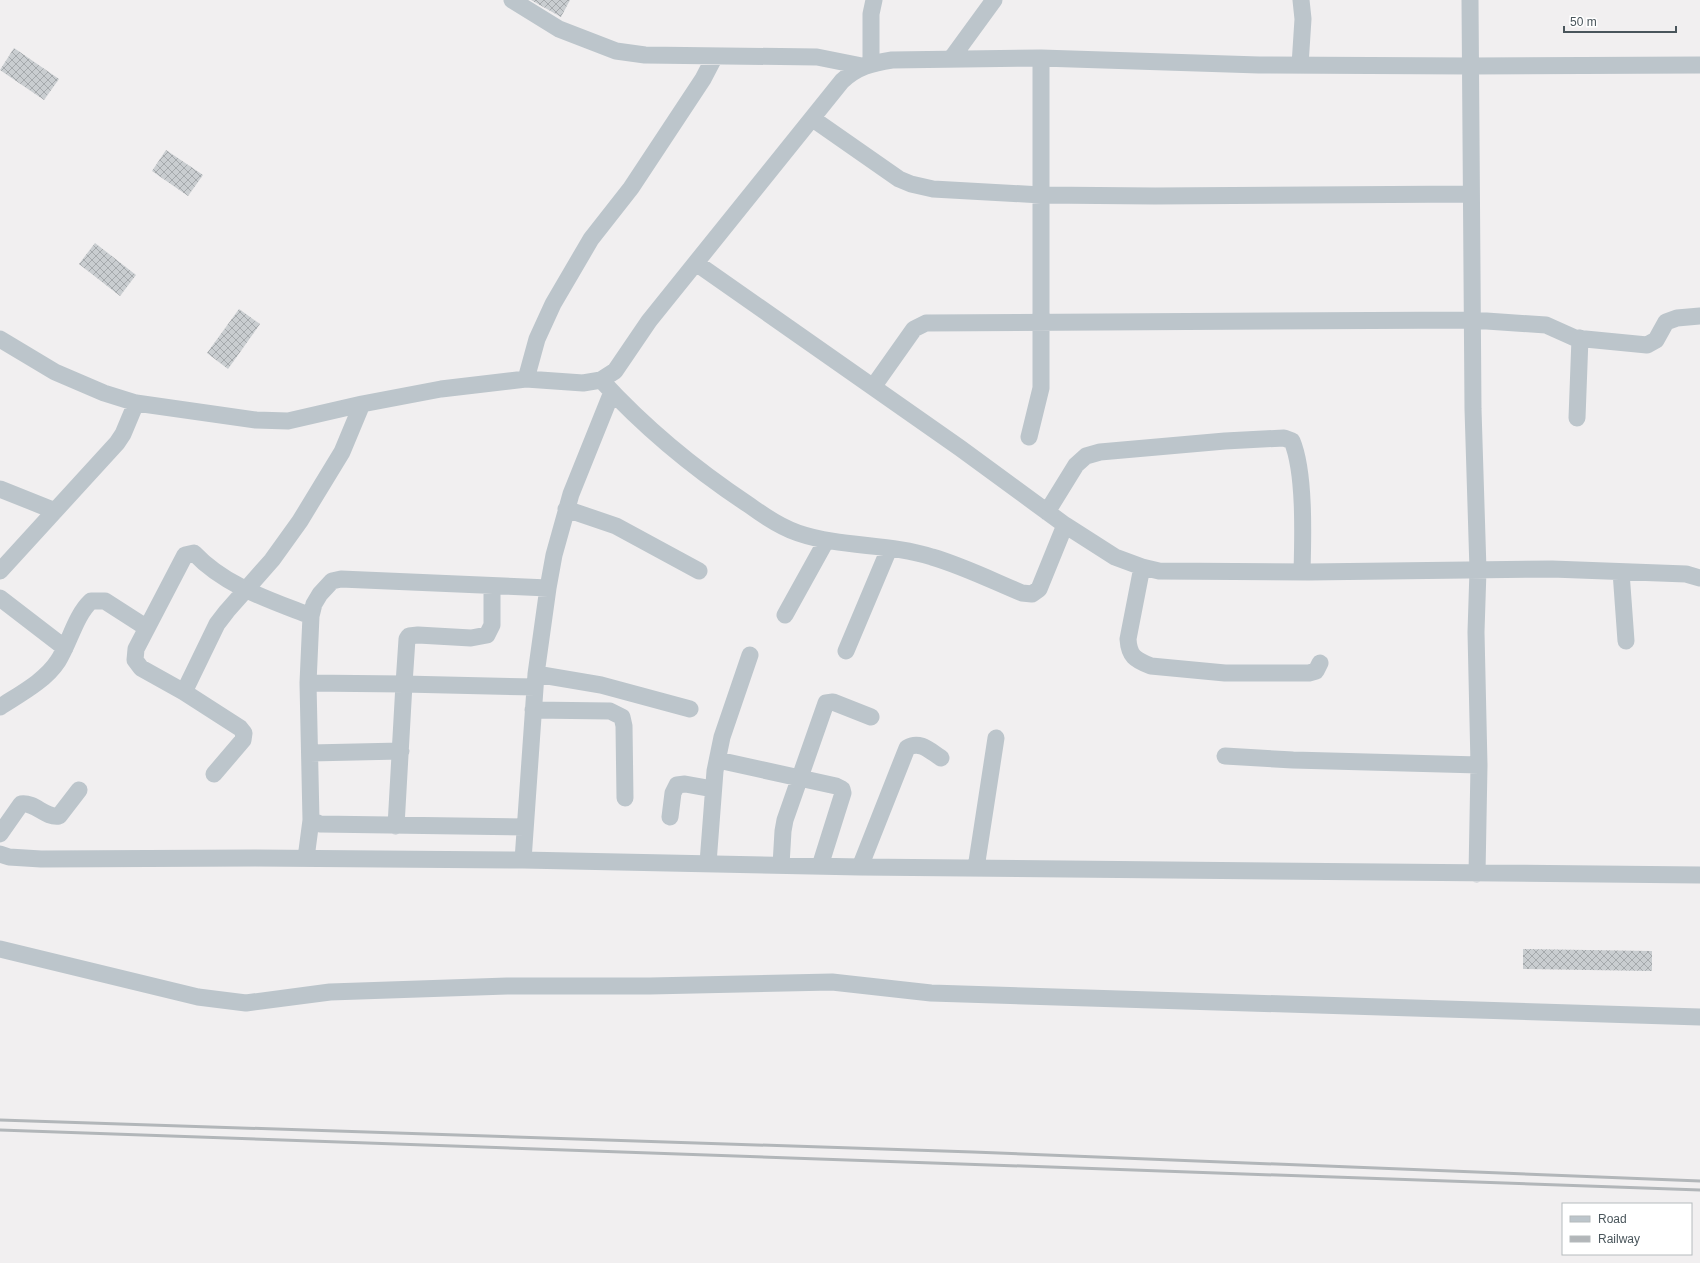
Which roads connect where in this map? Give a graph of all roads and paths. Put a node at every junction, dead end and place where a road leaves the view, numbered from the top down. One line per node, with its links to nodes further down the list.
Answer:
1 (512, 0): 6 (street)
2 (874, 0): 9 (street)
3 (994, 0): 8 (street)
4 (1301, 0): 10 (street)
5 (1470, 0): 12 (street)
6 (715, 56): 9 (street); 22 (street)
7 (1041, 58): 8 (street); 10 (street); 14 (street)
8 (951, 59): 9 (street)
9 (866, 65): 13 (street)
10 (1300, 65): 12 (street)
11 (1700, 65): 12 (street)
12 (1470, 66): 15 (street)
13 (813, 119): 14 (street); 16 (street)
14 (1041, 194): 15 (street); 19 (street)
15 (1471, 194): 18 (street)
16 (696, 263): 23 (street); 24 (street)
17 (1700, 316): 20 (street)
18 (1472, 320): 19 (street); 20 (street); 37 (street)
19 (1040, 323): 24 (street); 28 (street)
20 (1580, 338): 27 (street)
21 (0, 339): 25 (street)
22 (526, 378): 23 (street); 26 (street)
23 (607, 386): 30 (street); 34 (street)
24 (874, 387): 32 (street)
25 (136, 404): 26 (street); 31 (street)
26 (362, 404): 45 (street)
27 (1577, 418)
28 (1029, 437)
29 (0, 490): 31 (street)
30 (566, 509): 39 (street); 44 (street)
31 (55, 511): 38 (street)
32 (1047, 512): 33 (street); 40 (street)
33 (1065, 525): 35 (street); 36 (street)
34 (826, 541): 35 (street); 47 (street)
35 (889, 549): 52 (street)
36 (1142, 567): 40 (street); 54 (street)
37 (1478, 570): 40 (street); 41 (street); 69 (street)
38 (0, 571)
39 (699, 571)
40 (1302, 572)
41 (1621, 572): 42 (street); 50 (street)
42 (1700, 578)
43 (492, 586): 44 (street); 48 (street); 57 (street)
44 (548, 588): 55 (street)
45 (245, 590): 48 (street); 49 (street); 58 (street)
46 (0, 598): 51 (street)
47 (785, 615)
48 (311, 616): 56 (street)
49 (147, 628): 51 (street); 58 (street)
50 (1626, 641)
51 (65, 648): 59 (street)
52 (846, 651)
53 (750, 655): 68 (street)
54 (1320, 663)
55 (536, 680): 57 (street); 60 (street); 61 (street)
56 (308, 683): 57 (street); 65 (street)
57 (404, 684): 64 (street)
58 (184, 692): 70 (street)
59 (2, 702)
60 (690, 709)
61 (533, 710): 74 (street); 78 (street)
62 (871, 717): 71 (street)
63 (996, 738): 87 (street)
64 (400, 751): 65 (street); 77 (street)
65 (310, 753): 76 (street)
66 (1225, 756): 69 (street)
67 (941, 758): 86 (street)
68 (718, 760): 71 (street); 72 (street)
69 (1479, 764): 88 (street)
70 (214, 774)
71 (800, 778): 84 (street); 85 (street)
72 (713, 789): 75 (street); 83 (street)
73 (79, 790): 79 (street)
74 (625, 798)
75 (670, 817)
76 (311, 820): 77 (street); 81 (street)
77 (396, 826): 78 (street)
78 (525, 828): 82 (street)
79 (0, 834)
80 (0, 854): 81 (street)
81 (306, 858): 82 (street)
82 (523, 860): 83 (street)
83 (708, 864): 84 (street)
84 (781, 865): 85 (street)
85 (820, 866): 86 (street)
86 (860, 867): 87 (street)
87 (976, 868): 88 (street)
88 (1477, 874): 89 (street)
89 (1700, 875)
90 (0, 949): 91 (street)
91 (1700, 1017)

